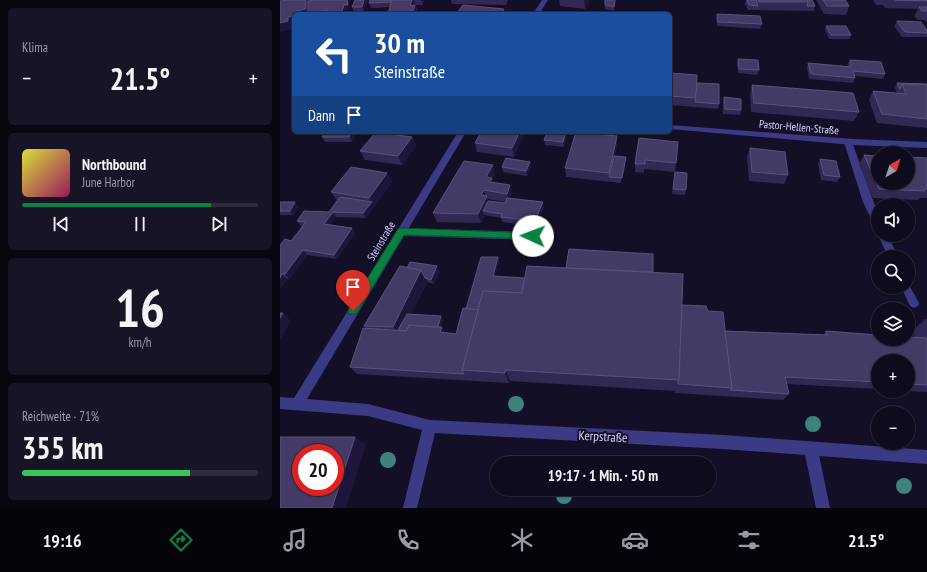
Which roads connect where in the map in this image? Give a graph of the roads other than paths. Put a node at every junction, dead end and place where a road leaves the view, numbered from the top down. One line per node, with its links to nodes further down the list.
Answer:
1 (545, 0): 2 (street)
2 (537, 12)
3 (672, 127): 5 (street, Pastor-Hellen-Straße)
4 (461, 134): 8 (street, Steinstraße)
5 (848, 142): 6 (street, Pastor-Hellen-Straße); 7 (street)
6 (927, 145)
7 (871, 209)
8 (401, 232): 9 (street); 11 (street, Steinstraße)
9 (533, 236)
10 (280, 404): 11 (street, Kerpstraße)
11 (297, 404): 12 (street, Kerpstraße)
12 (430, 426): 13 (street, Kerpstraße); 15 (street)
13 (811, 450): 14 (street, Kerpstraße); 16 (street)
14 (927, 457)
15 (410, 508)
16 (823, 508)

